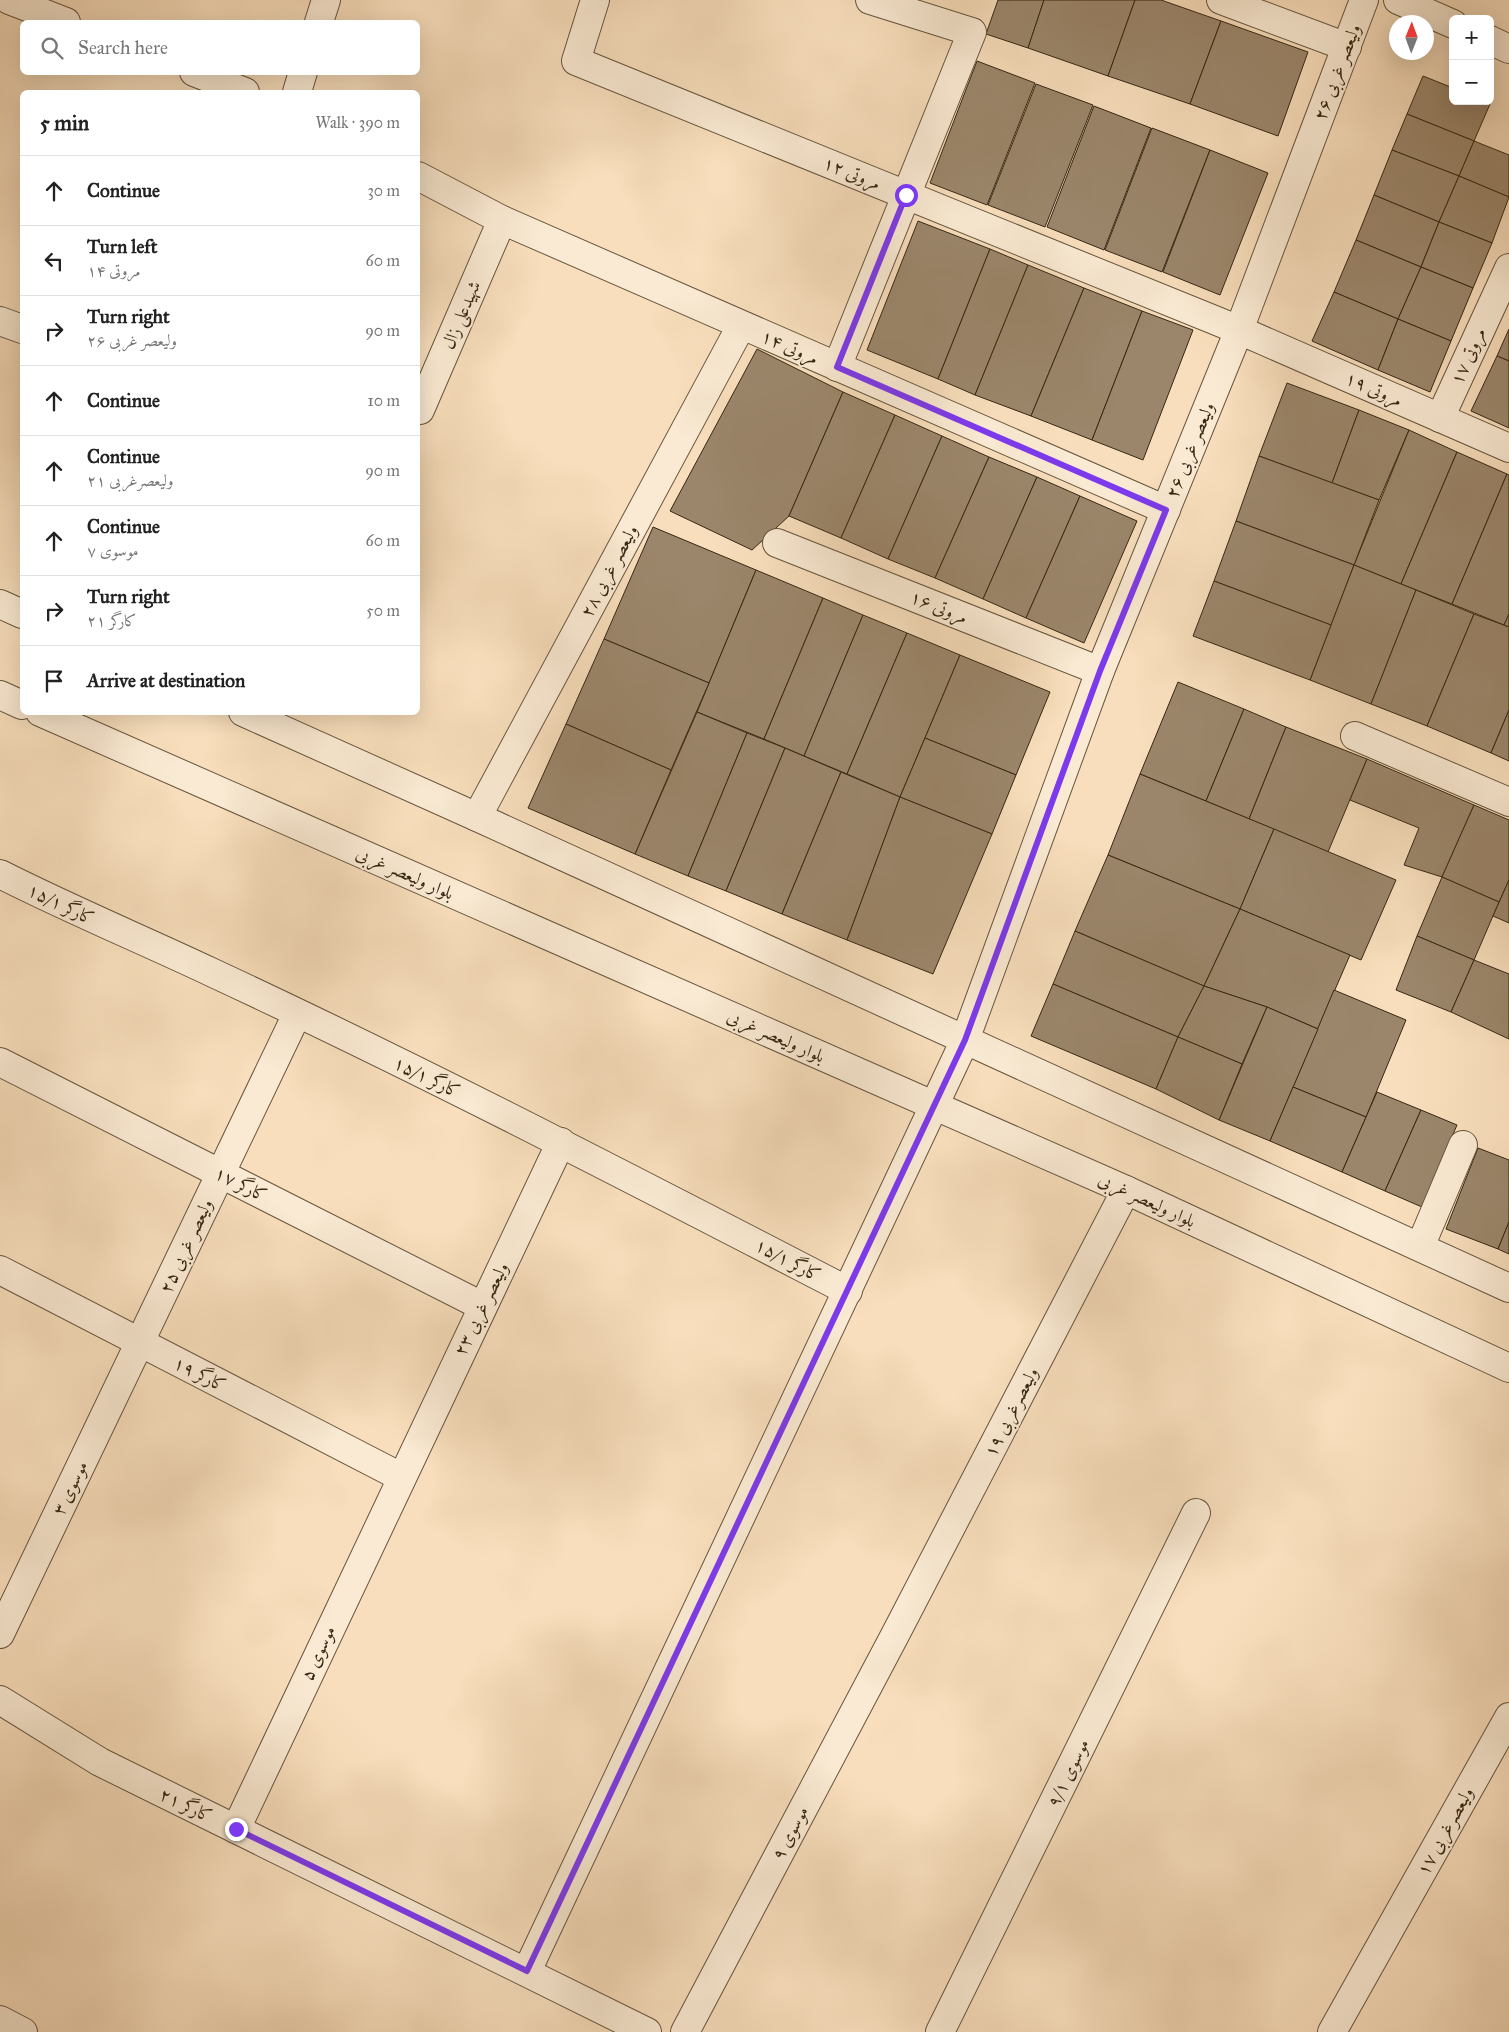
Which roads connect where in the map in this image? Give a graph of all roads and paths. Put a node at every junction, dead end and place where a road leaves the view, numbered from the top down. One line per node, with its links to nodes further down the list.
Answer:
1 (9, 0): 8 (street)
2 (326, 0): 9 (street)
3 (595, 0): 19 (street, مروتی ۱۲)
4 (870, 0): 19 (street)
5 (1221, 0): 12 (street)
6 (1364, 0): 12 (street, ولیعصر غربی ۲۶)
7 (1398, 0): 10 (street)
8 (61, 20)
9 (320, 20)
10 (1449, 22)
11 (1494, 42): 13 (street)
12 (1347, 47): 25 (street, ولیعصر غربی ۲۶)
13 (1509, 49)
14 (202, 75): 16 (street)
15 (302, 75): 17 (street)
16 (240, 90)
17 (298, 90)
18 (420, 177): 20 (street, مروتی ۱۴)
19 (906, 195): 25 (street, مروتی ۱۲); 26 (street)
20 (502, 220): 23 (street, مروتی ۱۴); 27 (street, شهیدعلی زال)
21 (1509, 268): 28 (street, مروتی ۱۷)
22 (0, 321): 24 (street)
23 (741, 326): 26 (street, مروتی ۱۴); 41 (street, ولیعصر غربی ۲۸)
24 (20, 328)
25 (1238, 330): 28 (street, مروتی ۱۹); 30 (street, ولیعصر غربی ۲۶)
26 (837, 367): 30 (street, مروتی ۱۴)
27 (420, 410)
28 (1440, 418): 29 (street, مروتی ۱۹)
29 (1509, 448)
30 (1166, 510): 34 (street, ولیعصر غربی ۲۶)
31 (777, 543): 34 (street, مروتی ۱۶)
32 (0, 604): 33 (street)
33 (20, 613)
34 (1100, 671): 44 (street, ولیعصر غربی ۲۶)
35 (0, 695): 36 (street)
36 (20, 704)
37 (47, 715): 46 (street, بلوار ولیعصر غربی)
38 (250, 715): 41 (street)
39 (1355, 736): 40 (street)
40 (1509, 802)
41 (477, 817): 44 (street)
42 (0, 874): 43 (street, کارگر ۱۵/۱)
43 (297, 1014): 47 (street, کارگر ۱۵/۱); 49 (street, ولیعصر غربی ۲۵)
44 (965, 1040): 46 (street, ولیعصر غربی ۲۶); 51 (street)
45 (0, 1062): 49 (street, کارگر ۱۷)
46 (935, 1106): 50 (street, بلوار ولیعصر غربی); 54 (street, ولیعصر غربی ۲۶)
47 (561, 1142): 54 (street, کارگر ۱۵/۱); 55 (street, ولیعصر غربی ۲۳)
48 (1463, 1145): 51 (street)
49 (220, 1174): 55 (street, کارگر ۱۷); 56 (street, ولیعصر غربی ۲۵)
50 (1126, 1190): 57 (street, بلوار ولیعصر غربی); 61 (street, ولیعصرغربی ۱۹)
51 (1420, 1247): 53 (street)
52 (0, 1270): 56 (street, کارگر ۱۹)
53 (1509, 1288)
54 (848, 1291): 65 (street, ولیعصر غربی ۲۶)
55 (482, 1306): 58 (street, ولیعصر غربی ۲۳)
56 (140, 1342): 58 (street, کارگر ۱۹); 60 (street, موسوی ۳)
57 (1509, 1368)
58 (401, 1477): 64 (street, موسوی ۵)
59 (1196, 1513): 70 (street, موسوی ۹/۱)
60 (0, 1634)
61 (895, 1635): 69 (street, موسوی ۹)
62 (0, 1700): 64 (street, کارگر ۲۱)
63 (1509, 1717): 71 (street, ولیعصرغربی ۱۷)
64 (236, 1829): 65 (street, کارگر ۲۱)
65 (527, 1971): 68 (street, کارگر ۲۱)
66 (0, 2020): 67 (street)
67 (23, 2032)
68 (647, 2032)
69 (685, 2032)
70 (940, 2032)
71 (1332, 2032)

